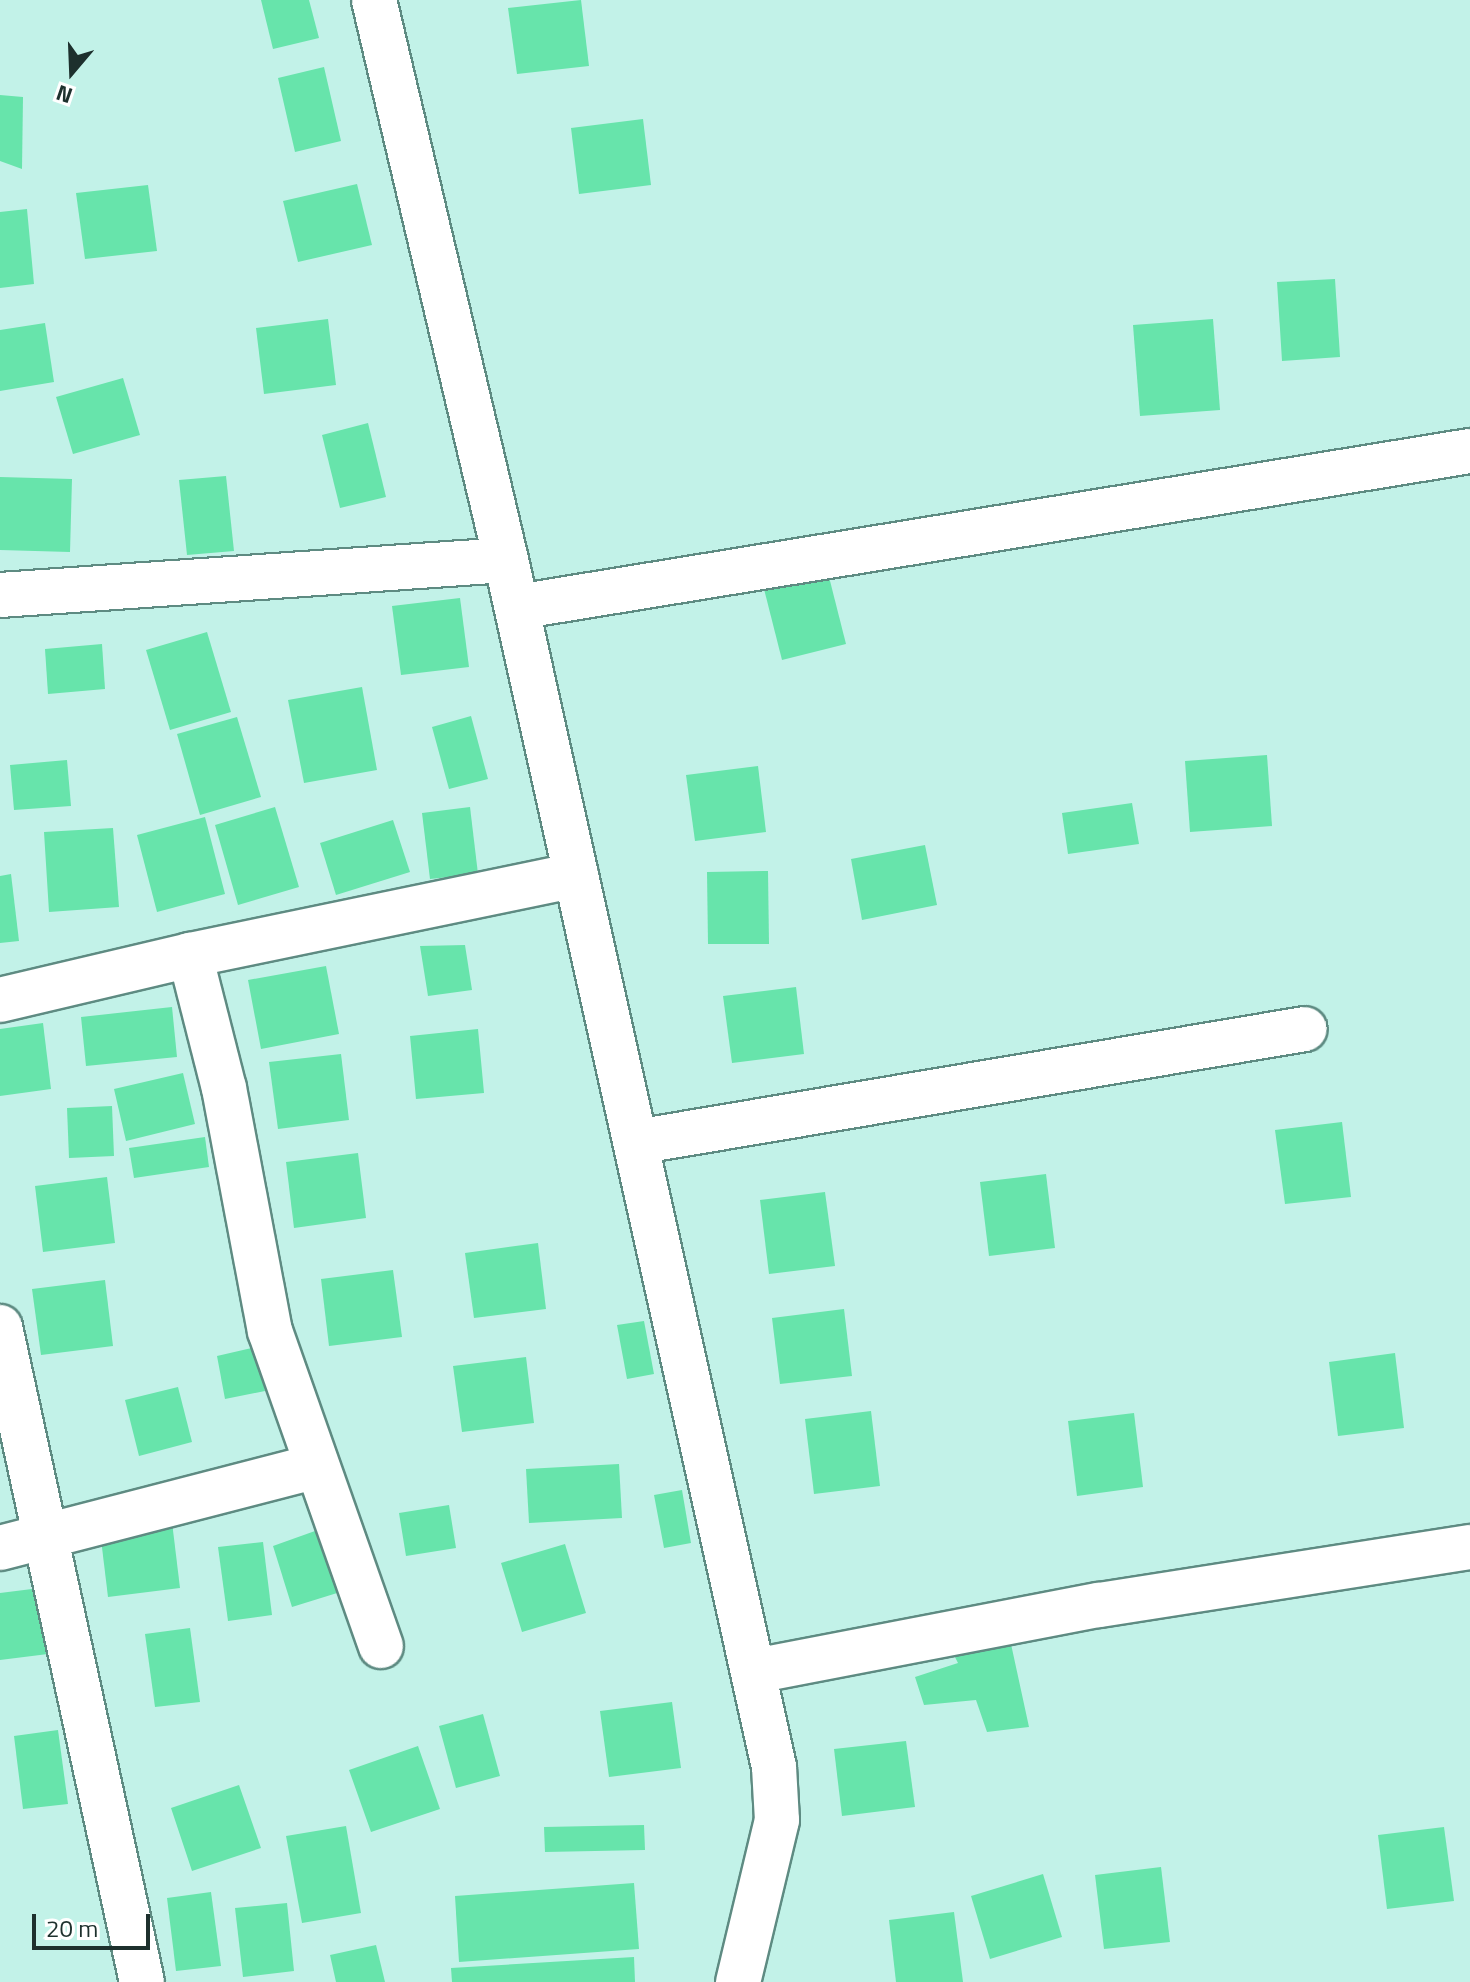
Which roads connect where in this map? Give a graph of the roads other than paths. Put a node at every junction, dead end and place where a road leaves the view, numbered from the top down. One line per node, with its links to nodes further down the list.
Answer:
1 (374, 0): 3 (street)
2 (1470, 451): 5 (street)
3 (506, 560): 4 (street); 5 (street)
4 (0, 595)
5 (517, 607): 6 (street)
6 (576, 875): 7 (street); 10 (street)
7 (190, 955): 8 (street); 12 (street)
8 (0, 1000)
9 (1305, 1029): 10 (street)
10 (636, 1142): 17 (street)
11 (0, 1327): 13 (street)
12 (314, 1467): 13 (street); 16 (street)
13 (48, 1539): 15 (street); 18 (street)
14 (1470, 1547): 17 (street)
15 (0, 1548)
16 (381, 1646)
17 (755, 1671): 19 (street)
18 (142, 1982)
19 (738, 1982)

